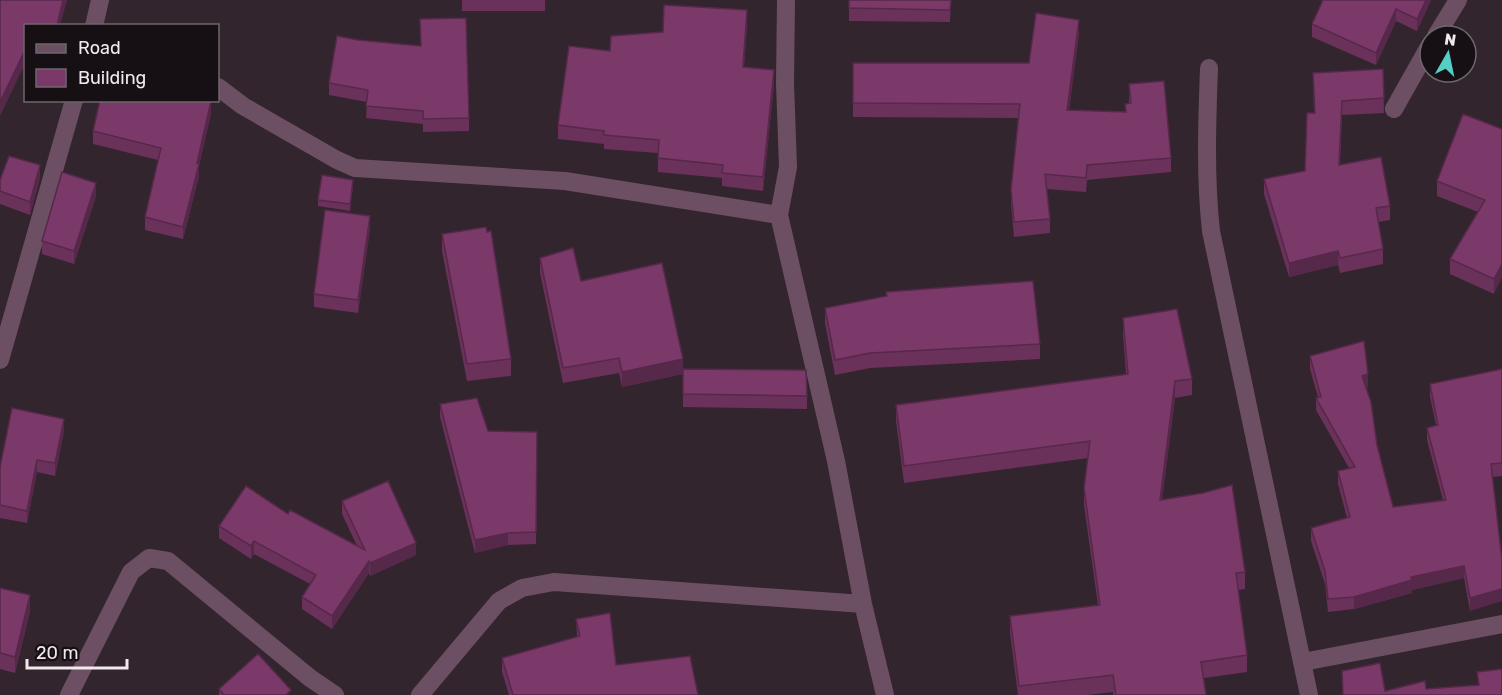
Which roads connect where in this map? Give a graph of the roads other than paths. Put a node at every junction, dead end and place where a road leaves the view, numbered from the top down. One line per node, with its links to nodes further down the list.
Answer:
1 (99, 0): 4 (street)
2 (786, 0): 11 (street)
3 (1458, 0): 5 (street)
4 (94, 24)
5 (1443, 24)
6 (1418, 66): 10 (street)
7 (1209, 68): 15 (street)
8 (219, 88): 11 (street)
9 (73, 102): 12 (street)
10 (1394, 109)
11 (779, 215): 13 (street)
12 (0, 360)
13 (863, 604): 18 (street); 19 (street)
14 (1502, 624): 15 (street)
15 (1304, 662): 20 (street)
16 (69, 695): 17 (street)
17 (335, 695)
18 (420, 695)
19 (885, 695)
20 (1309, 695)

